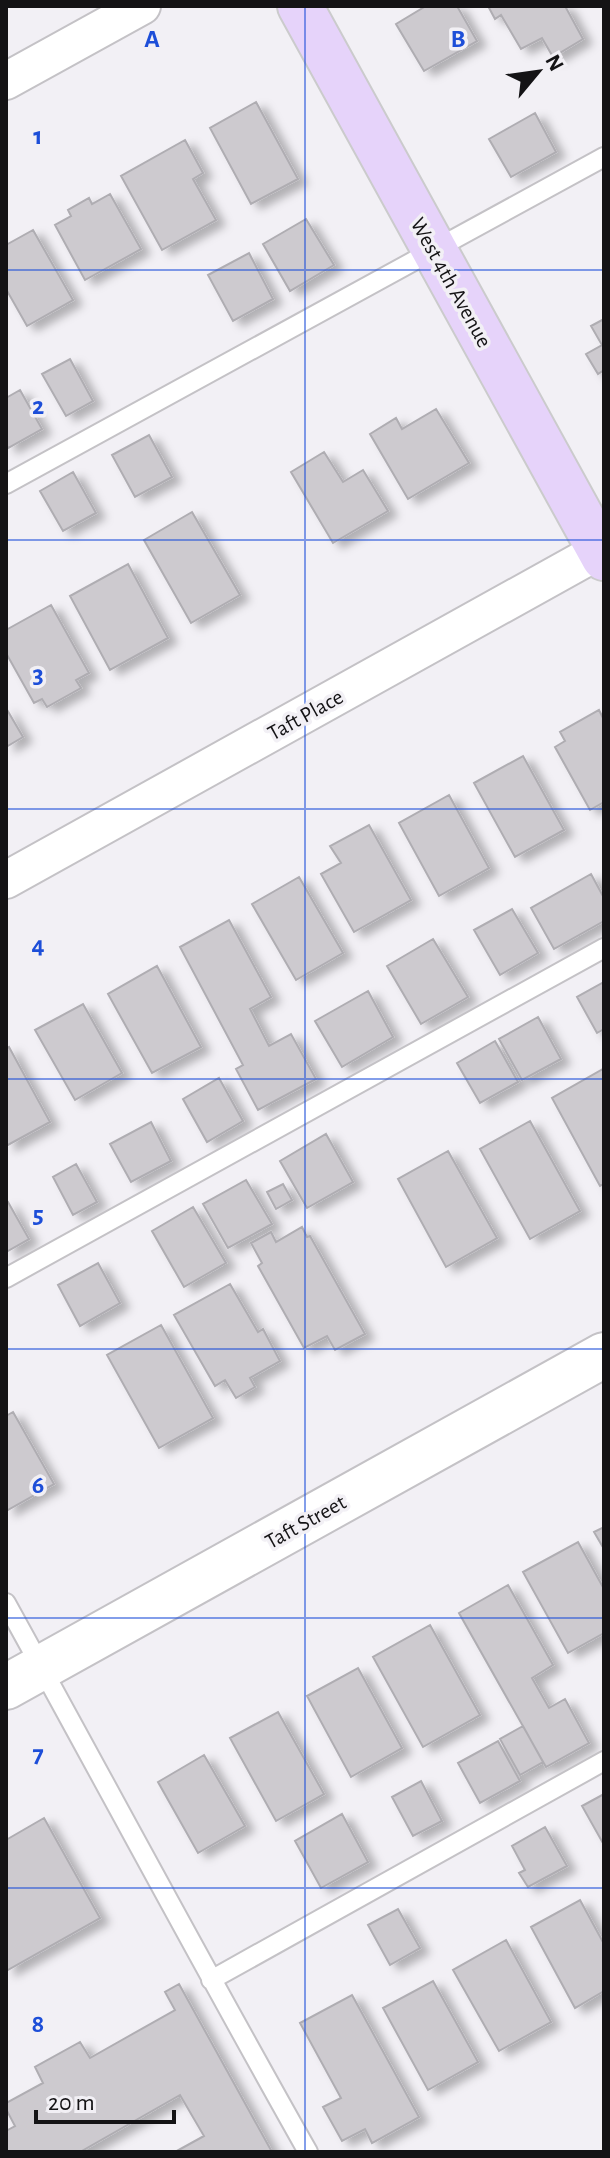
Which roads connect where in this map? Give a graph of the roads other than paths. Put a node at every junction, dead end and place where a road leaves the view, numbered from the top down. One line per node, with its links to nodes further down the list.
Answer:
1 (142, 6): 3 (street)
2 (300, 6): 5 (main road, West 4th Avenue)
3 (6, 81)
4 (604, 157): 5 (lane)
5 (436, 251): 6 (lane); 7 (main road, West 4th Avenue)
6 (6, 484)
7 (603, 552): 8 (street, Taft Place)
8 (6, 880)
9 (604, 948): 10 (lane)
10 (6, 1278)
11 (604, 1355): 13 (street, Taft Street)
12 (6, 1603): 13 (lane)
13 (24, 1677): 15 (lane)
14 (604, 1761): 15 (lane)
15 (211, 1980): 16 (lane)
16 (308, 2152)

